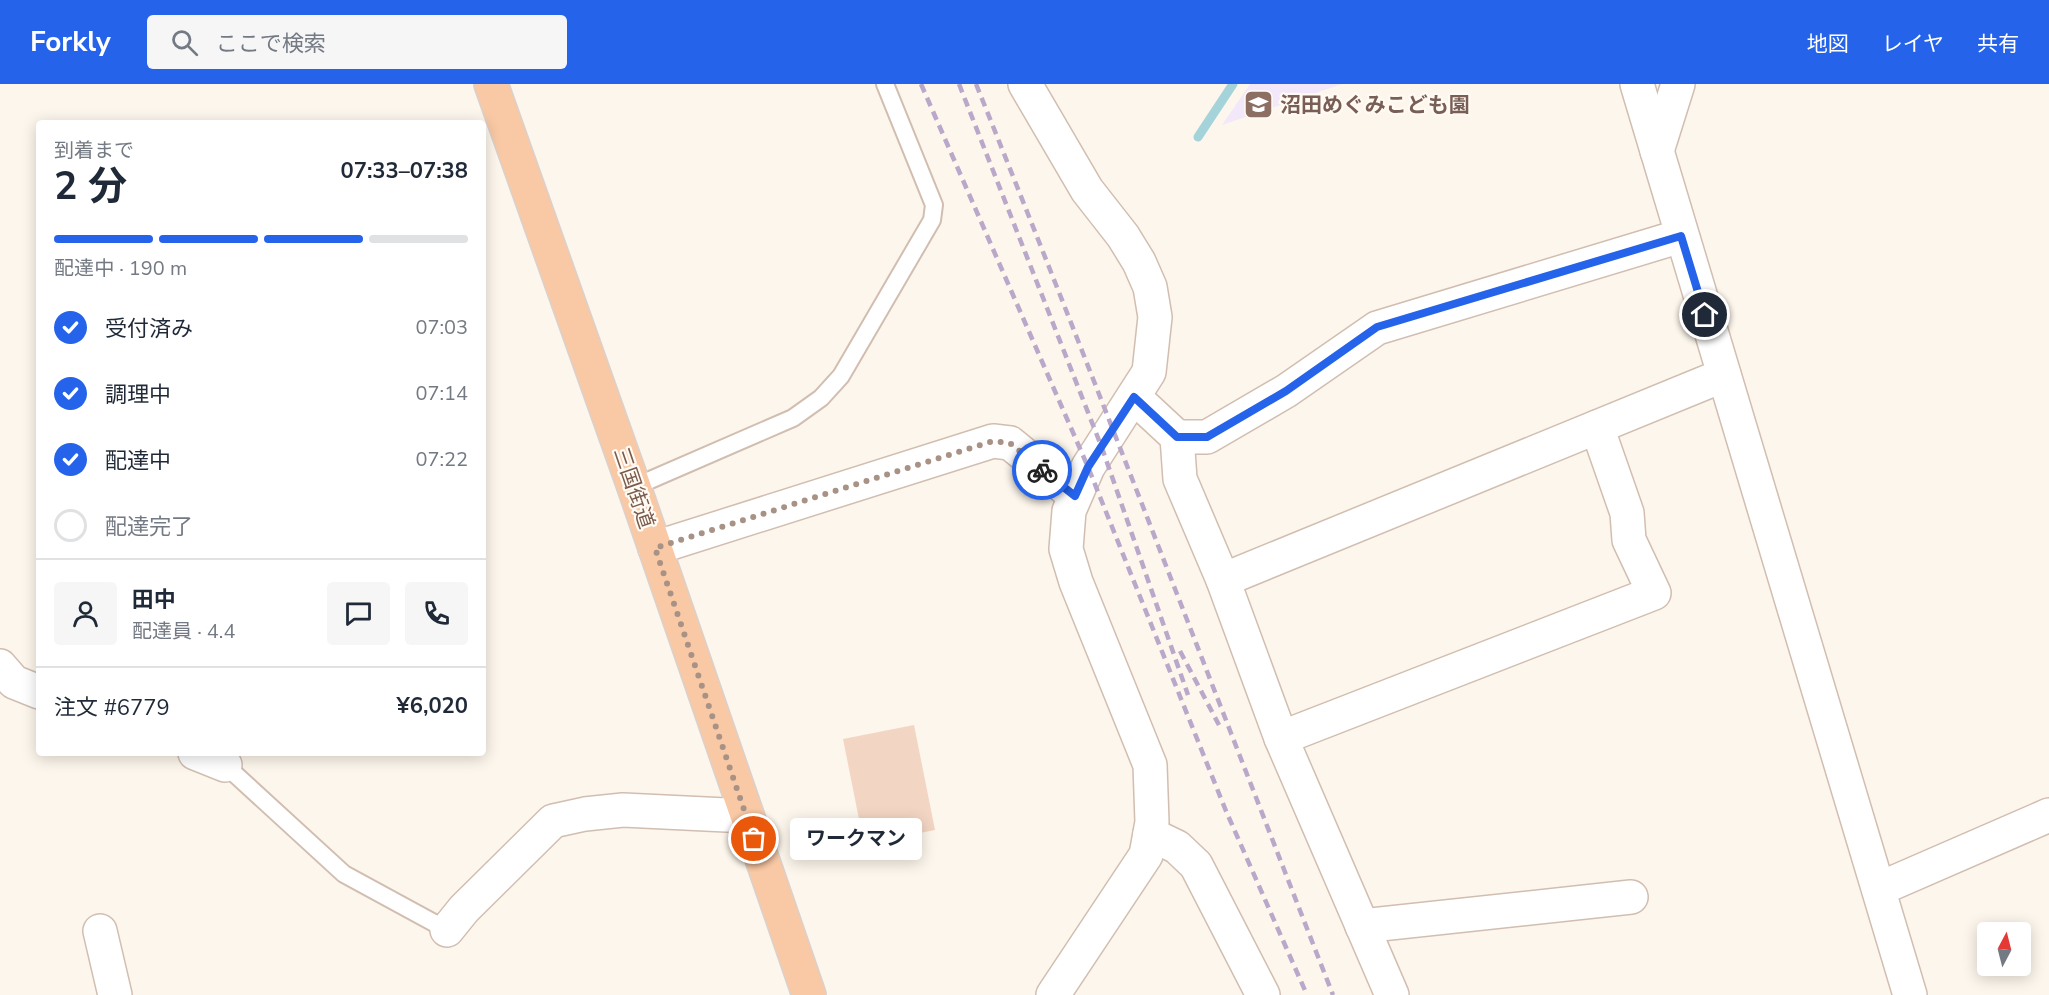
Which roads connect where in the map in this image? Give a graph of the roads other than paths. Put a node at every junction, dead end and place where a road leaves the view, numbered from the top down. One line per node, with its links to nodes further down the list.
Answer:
1 (490, 84): 12 (highway, 三国街道)
2 (885, 84): 12 (lane)
3 (1025, 84): 9 (street)
4 (1637, 84): 6 (street)
5 (1678, 84): 6 (street)
6 (1657, 151): 7 (street)
7 (1681, 236): 8 (street); 11 (street)
8 (1724, 375): 10 (street); 23 (street)
9 (1134, 397): 11 (street); 13 (street)
10 (1597, 427): 15 (street); 18 (street)
11 (1177, 437): 15 (street)
12 (634, 487): 14 (highway, 三国街道)
13 (1075, 496): 14 (street); 22 (street)
14 (655, 548): 21 (highway, 三国街道)
15 (1222, 580): 18 (street)
16 (0, 666): 17 (street)
17 (36, 691)
18 (1281, 738): 25 (street)
19 (214, 759): 26 (lane)
20 (2049, 815): 23 (street)
21 (747, 816): 26 (street); 29 (highway, 三国街道)
22 (1150, 834): 30 (street); 31 (street)
23 (1879, 888): 33 (street)
24 (1630, 897): 25 (street)
25 (1362, 926): 32 (street)
26 (447, 930)
27 (100, 931): 28 (street)
28 (116, 995)
29 (809, 995)
30 (1053, 995)
31 (1263, 995)
32 (1392, 995)
33 (1910, 995)

